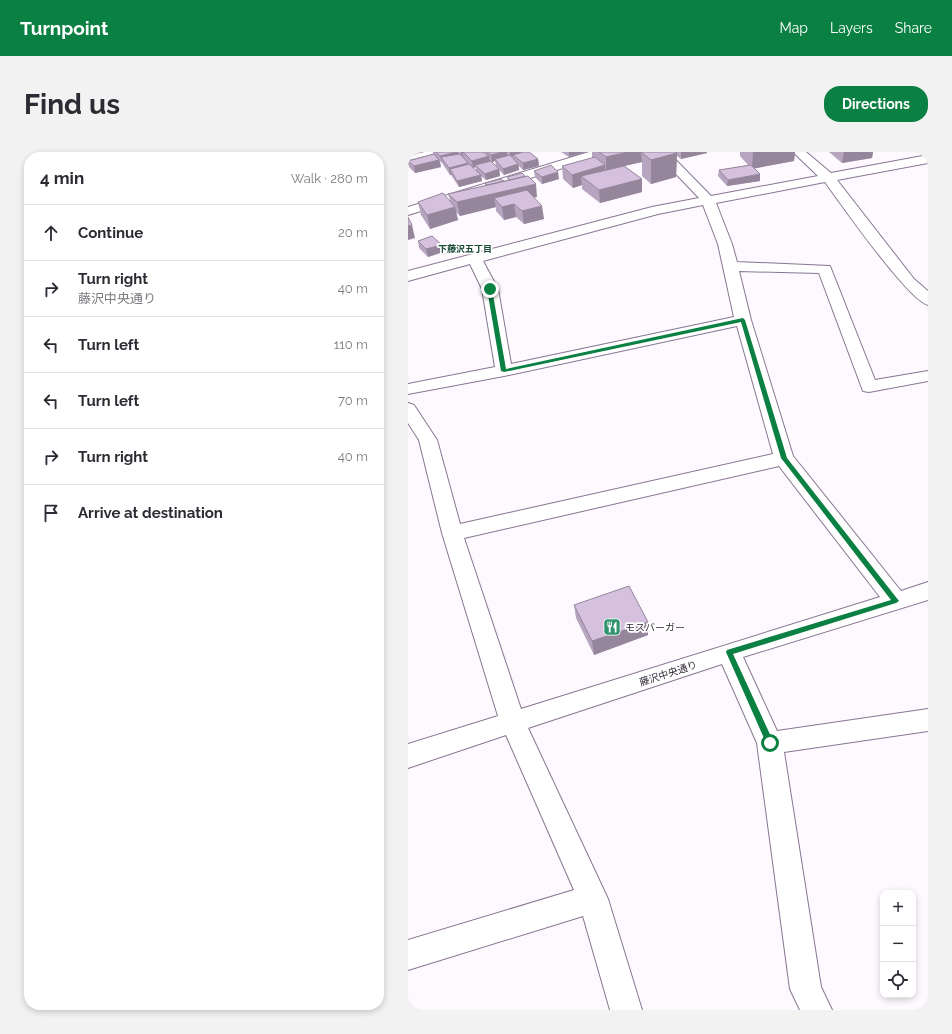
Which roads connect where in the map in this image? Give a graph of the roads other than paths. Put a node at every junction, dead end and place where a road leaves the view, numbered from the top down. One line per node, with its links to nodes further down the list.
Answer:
1 (439, 152): 5 (street)
2 (602, 152): 8 (street)
3 (661, 152): 10 (street)
4 (799, 152): 9 (street)
5 (414, 156)
6 (537, 159): 8 (street)
7 (928, 159): 9 (street)
8 (548, 168): 11 (street)
9 (828, 178): 10 (street); 16 (street)
10 (708, 200): 12 (street); 13 (street)
11 (408, 212)
12 (474, 258): 14 (street); 19 (street)
13 (730, 266): 18 (street); 20 (street)
14 (408, 276)
15 (928, 278): 16 (street)
16 (909, 282): 17 (street)
17 (928, 300)
18 (743, 320): 19 (street); 23 (street)
19 (504, 371): 21 (street)
20 (928, 376)
21 (408, 389)
22 (408, 409): 24 (street)
23 (784, 458): 24 (street); 26 (street)
24 (452, 533): 28 (street)
25 (928, 591): 26 (street, 藤沢中央通り)
26 (896, 601): 27 (street, 藤沢中央通り)
27 (729, 652): 28 (street, 藤沢中央通り); 30 (street)
28 (513, 723): 31 (street, 藤沢中央通り); 32 (street)
29 (926, 725): 30 (street)
30 (770, 743): 35 (street)
31 (408, 756)
32 (593, 899): 33 (street); 34 (street)
33 (408, 955)
34 (626, 1010)
35 (816, 1010)

